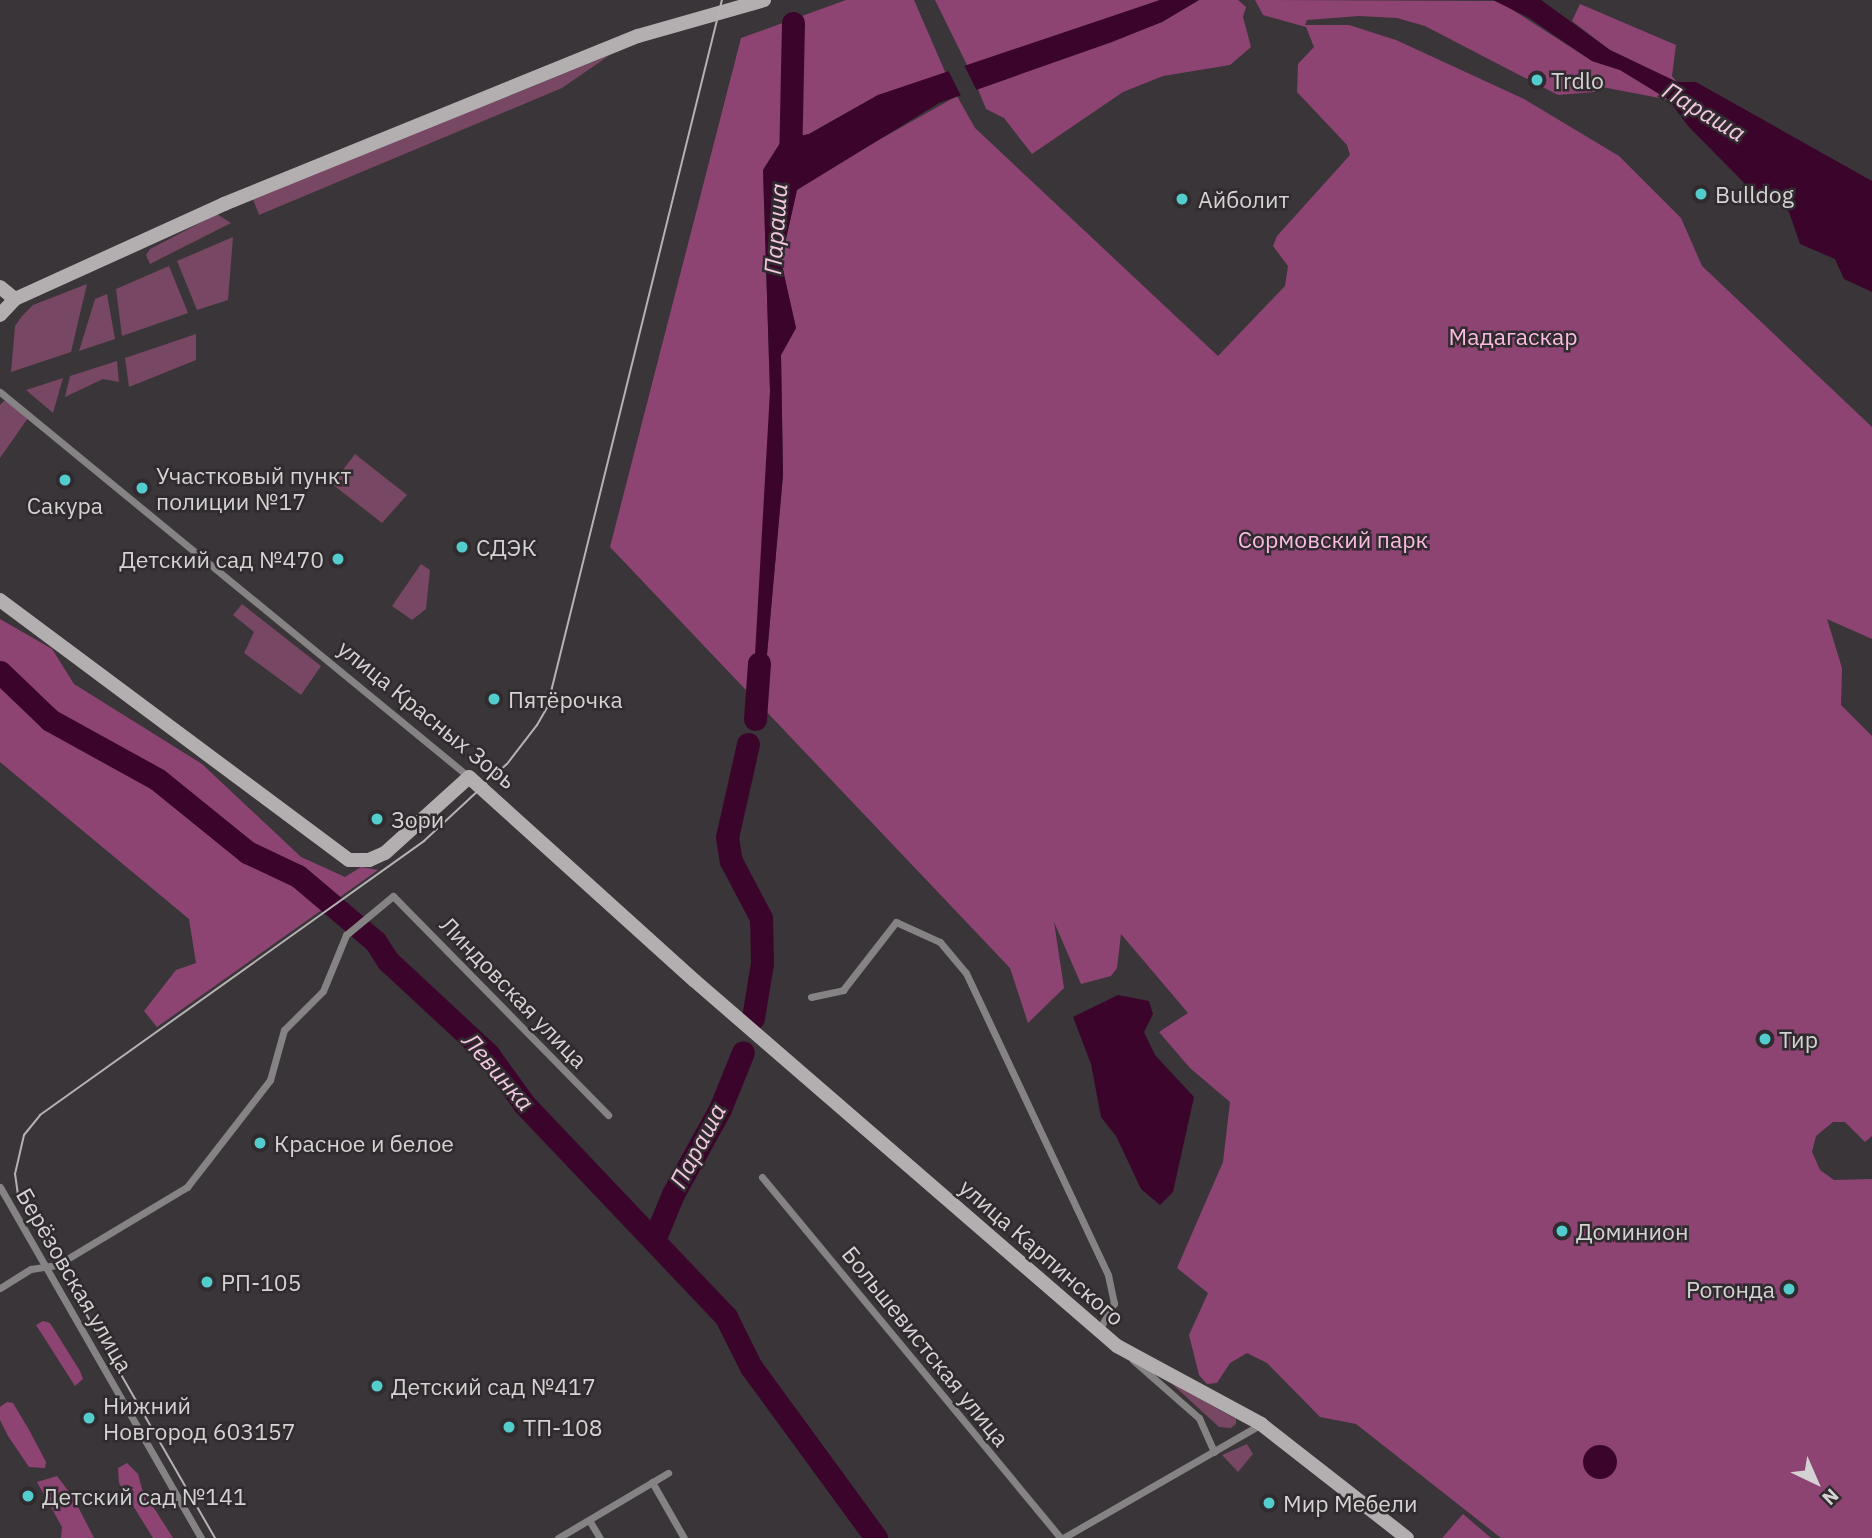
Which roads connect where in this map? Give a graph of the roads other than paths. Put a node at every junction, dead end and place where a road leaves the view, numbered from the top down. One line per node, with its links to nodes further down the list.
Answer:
1 (704, 0): 3 (street)
2 (764, 0): 3 (street)
3 (702, 16): 5 (street)
4 (0, 287): 5 (street)
5 (15, 299): 6 (street)
6 (0, 315)
7 (0, 392): 9 (street, улица Красных Зорь)
8 (0, 600): 9 (street)
9 (469, 777): 11 (street, улица Красных Зорь)
10 (811, 997): 17 (street)
11 (814, 1084): 17 (street, улица Карпинского)
12 (608, 1115): 15 (street, Линдовская улица)
13 (762, 1177): 28 (street, Большевистская улица)
14 (0, 1187): 15 (street, Берёзовская улица)
15 (44, 1267): 16 (street); 24 (street, Берёзовская улица)
16 (0, 1288)
17 (1099, 1331): 18 (street, улица Карпинского)
18 (1117, 1346): 19 (street, улица Карпинского); 20 (street)
19 (1261, 1424): 20 (street); 29 (street, улица Карпинского)
20 (1214, 1452): 28 (street)
21 (668, 1473): 22 (street)
22 (652, 1482): 23 (street); 27 (street)
23 (589, 1520): 25 (street); 26 (street)
24 (201, 1538)
25 (558, 1538)
26 (600, 1538)
27 (684, 1538)
28 (1062, 1538)
29 (1407, 1538)

